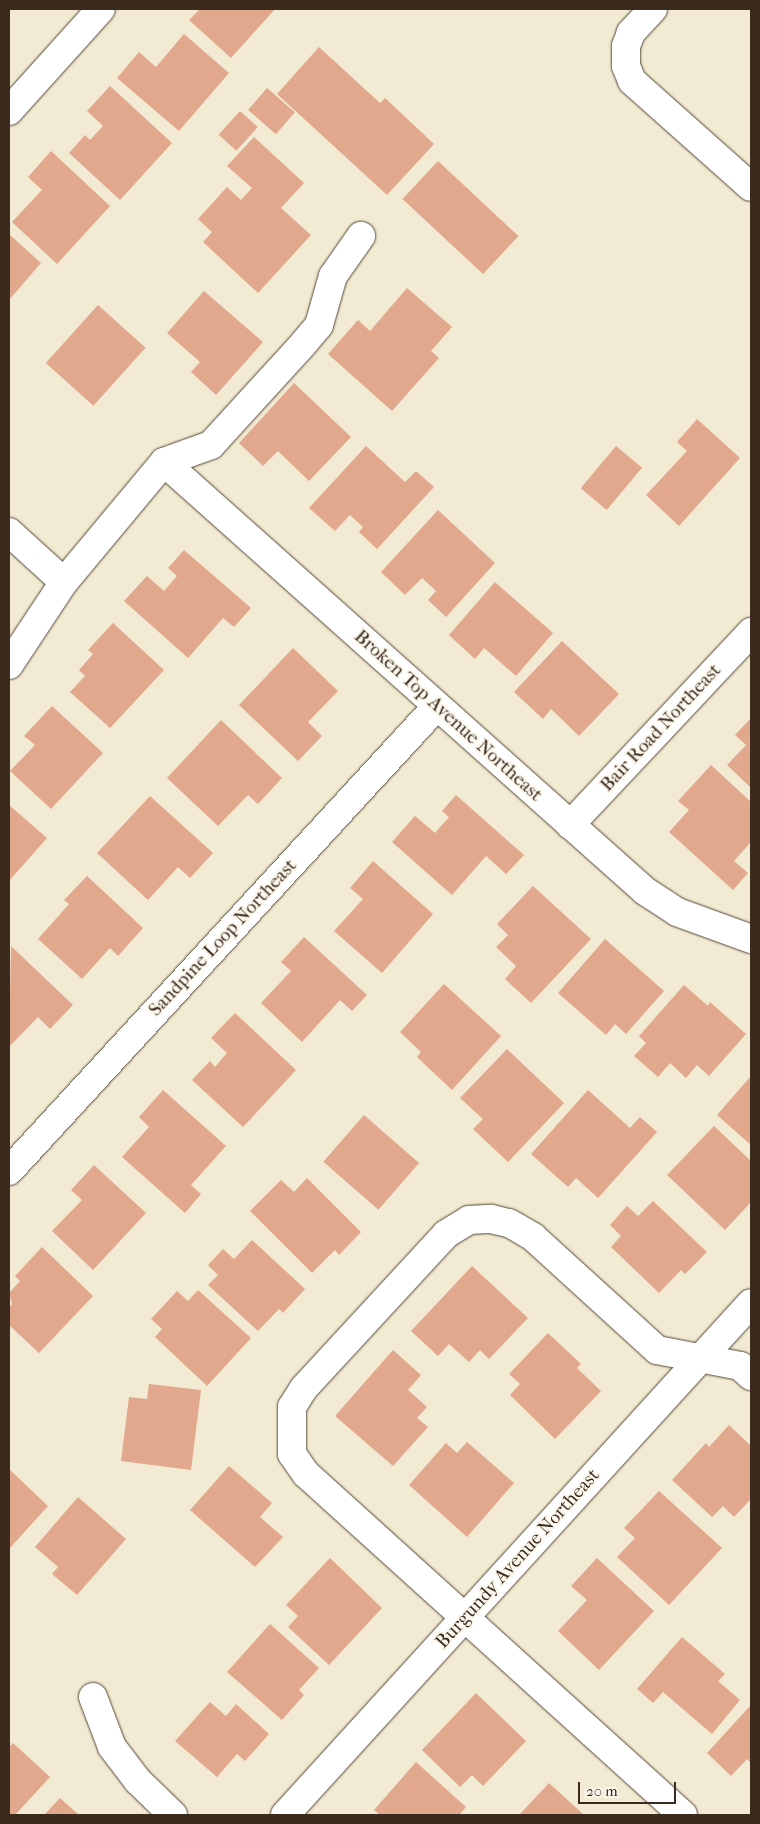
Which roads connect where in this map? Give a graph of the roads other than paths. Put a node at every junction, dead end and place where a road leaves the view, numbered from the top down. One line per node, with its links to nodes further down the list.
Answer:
1 (101, 9): 3 (street)
2 (653, 9): 4 (street)
3 (9, 111)
4 (751, 187)
5 (361, 236): 6 (street)
6 (164, 462): 8 (street); 11 (street, Broken Top Avenue Northeast)
7 (9, 532): 8 (street)
8 (64, 582): 10 (street)
9 (751, 632): 12 (street, Bair Road Northeast)
10 (9, 665)
11 (437, 706): 12 (street, Broken Top Avenue Northeast); 14 (street, Sandpine Loop Northeast)
12 (570, 825): 13 (street, Broken Top Avenue Northeast)
13 (751, 939)
14 (9, 1171)
15 (751, 1303): 16 (street, Burgundy Avenue Northeast)
16 (701, 1359): 17 (street); 18 (street, Burgundy Avenue Northeast); 18 (street)
17 (751, 1376)
18 (465, 1618): 21 (street, Burgundy Avenue Northeast); 22 (street)
19 (93, 1697): 20 (street)
20 (173, 1815)
21 (285, 1815)
22 (683, 1815)

